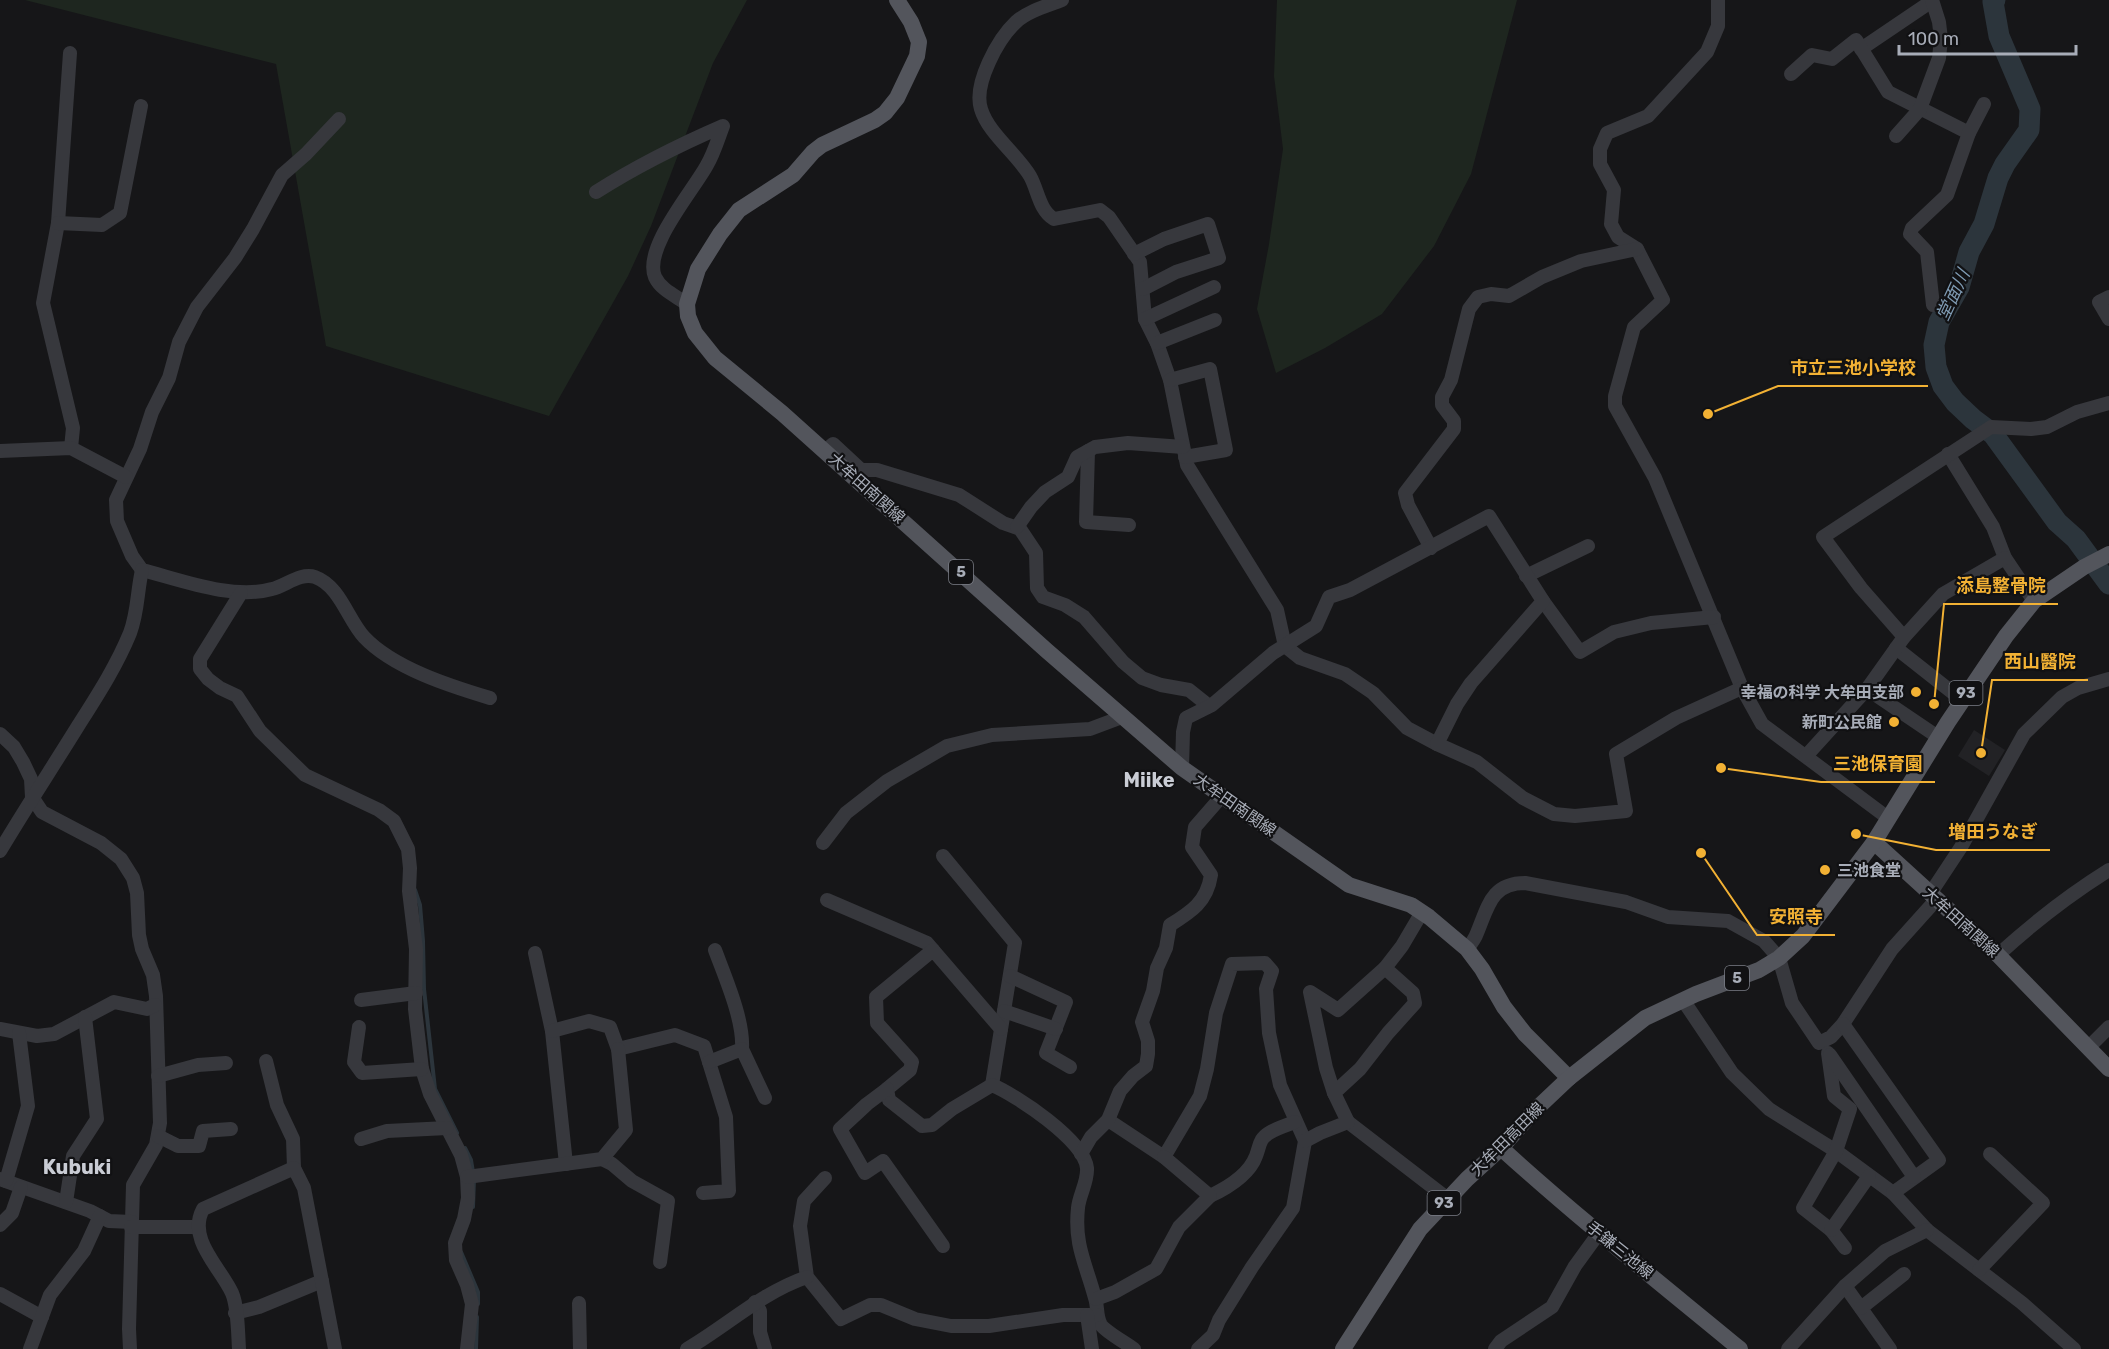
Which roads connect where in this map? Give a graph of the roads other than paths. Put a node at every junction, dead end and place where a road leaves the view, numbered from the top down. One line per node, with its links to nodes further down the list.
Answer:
1 (897, 0): 21 (main road)
2 (1062, 0): 17 (street)
3 (1718, 0): 16 (street)
4 (1932, 1): 5 (street); 10 (street)
5 (1861, 49): 7 (street); 10 (street)
6 (70, 53): 15 (street)
7 (1791, 74)
8 (1984, 104): 12 (street)
9 (141, 106): 15 (street)
10 (1920, 109): 12 (street); 13 (street)
11 (339, 119): 35 (street)
12 (1970, 133): 22 (street)
13 (1896, 136)
14 (596, 192): 21 (street)
15 (58, 223): 29 (street)
16 (1637, 249): 39 (street); 47 (street)
17 (1134, 254): 19 (street); 19 (street)
18 (1214, 287): 24 (street)
19 (1143, 289): 24 (street)
20 (2109, 297): 23 (street)
21 (687, 304): 31 (main road, 大牟田南関線 / 5)
22 (1933, 305)
23 (2109, 319)
24 (1144, 320): 26 (street)
25 (1215, 320): 26 (street)
26 (1157, 343): 27 (street)
27 (1170, 380): 33 (street); 33 (street)
28 (2109, 404): 34 (street)
29 (71, 448): 30 (street); 35 (street)
30 (0, 451)
31 (825, 451): 37 (street); 56 (main road, 大牟田南関線 / 5)
32 (1088, 451): 33 (street); 36 (street); 37 (street)
33 (1184, 452): 49 (street)
34 (1948, 454): 41 (street); 48 (street)
35 (126, 477): 42 (street)
36 (1129, 525)
37 (1017, 528): 55 (street)
38 (1588, 546): 43 (street)
39 (1431, 548): 43 (street); 49 (street)
40 (2106, 556): 46 (main road, 93)
41 (2005, 558): 46 (street); 48 (street)
42 (142, 570): 44 (street); 63 (street)
43 (1526, 576): 45 (street)
44 (241, 593): 53 (street); 81 (street)
45 (1543, 601): 47 (street); 59 (street)
46 (2034, 602): 54 (main road, 93)
47 (1714, 617): 51 (street)
48 (1900, 643): 52 (street); 54 (street)
49 (1285, 646): 55 (street); 59 (street)
50 (2109, 679): 70 (street)
51 (1742, 688): 59 (street); 60 (street)
52 (1867, 689): 58 (street); 60 (street)
53 (490, 698)
54 (1962, 700): 58 (main road, 93)
55 (1209, 706): 61 (street)
56 (1122, 717): 61 (main road, 大牟田南関線 / 5); 66 (street)
57 (0, 734): 63 (street)
58 (1938, 737): 64 (main road, 93)
59 (1437, 744)
60 (1806, 756): 64 (street)
61 (1182, 768): 62 (main road, 大牟田南関線 / 5)
62 (1222, 796): 72 (main road, 大牟田南関線 / 5); 111 (street)
63 (32, 798): 67 (street); 84 (street)
64 (1888, 818): 65 (main road, 93)
65 (1874, 842): 70 (main road, 大牟田南関線); 78 (main road, 5)
66 (823, 843)
67 (0, 851)
68 (943, 856): 80 (street)
69 (2109, 870): 77 (street)
70 (1933, 897): 77 (main road, 大牟田南関線); 87 (street)
71 (827, 900): 75 (street)
72 (1422, 912): 73 (main road, 大牟田南関線 / 5); 79 (street)
73 (1467, 949): 78 (street); 106 (main road, 大牟田南関線 / 5)
74 (715, 950): 98 (street)
75 (933, 950): 91 (street); 108 (street)
76 (535, 953): 93 (street)
77 (1998, 955): 95 (main road, 大牟田南関線)
78 (1779, 958): 83 (main road, 5); 96 (street)
79 (1384, 968): 109 (street); 109 (street)
80 (1010, 976): 85 (street); 92 (street)
81 (416, 993): 82 (street); 103 (street)
82 (361, 1000)
83 (1683, 1000): 106 (main road, 5); 120 (street)
84 (155, 1005): 86 (street); 105 (street)
85 (1004, 1011): 91 (street); 92 (street)
86 (85, 1017): 94 (street); 137 (street)
87 (1843, 1024): 96 (street); 129 (street)
88 (359, 1026): 103 (street)
89 (2109, 1027): 95 (street)
90 (0, 1029): 94 (street)
91 (1001, 1029): 107 (street)
92 (1056, 1029): 102 (street)
93 (552, 1031): 97 (street); 125 (street)
94 (19, 1033): 131 (street)
95 (2089, 1047): 104 (main road, 大牟田南関線)
96 (1823, 1048): 120 (street); 129 (street)
97 (618, 1049): 100 (street); 124 (street)
98 (742, 1049): 100 (street); 110 (street)
99 (266, 1060): 126 (street)
100 (709, 1062): 133 (street)
101 (226, 1063): 105 (street)
102 (1070, 1067)
103 (422, 1069): 114 (street)
104 (2109, 1069)
105 (158, 1076): 116 (street)
106 (1569, 1078): 119 (main road, 大牟田高田線 / 93)
107 (992, 1085): 108 (street); 121 (street)
108 (887, 1089): 145 (street)
109 (1334, 1093): 113 (street)
110 (765, 1098)
111 (1108, 1120): 121 (street); 123 (street)
112 (1295, 1122): 118 (street); 123 (street); 135 (street)
113 (1348, 1122): 118 (street); 136 (street)
114 (447, 1128): 117 (street); 128 (street)
115 (231, 1129): 116 (street)
116 (158, 1136): 140 (street)
117 (361, 1139)
118 (1305, 1141): 171 (street)
119 (1501, 1148): 136 (main road, 大牟田高田線 / 93); 144 (main road, 手鎌三池線)
120 (1836, 1151): 127 (street); 142 (street)
121 (1081, 1154): 154 (street)
122 (1990, 1154): 148 (street)
123 (1164, 1157): 135 (street)
124 (602, 1159): 125 (street); 147 (street)
125 (566, 1164): 128 (street)
126 (294, 1168): 141 (street); 151 (street)
127 (1869, 1176): 134 (street); 142 (street)
128 (467, 1177): 165 (street)
129 (1914, 1177): 134 (street)
130 (825, 1178): 150 (street)
131 (3, 1180): 132 (street)
132 (21, 1187): 137 (street); 139 (street)
133 (703, 1193)
134 (1893, 1193): 143 (street)
135 (1210, 1196): 154 (street)
136 (1448, 1199): 172 (main road, 大牟田高田線 / 93)
137 (66, 1202): 138 (street)
138 (100, 1216): 140 (street); 160 (street)
139 (0, 1225)
140 (131, 1225): 141 (street); 162 (street)
141 (198, 1227): 158 (street)
142 (1831, 1230): 146 (street)
143 (1927, 1230): 148 (street); 152 (street)
144 (1599, 1233): 173 (street); 174 (main road, 手鎌三池線)
145 (943, 1246)
146 (1845, 1248)
147 (660, 1262)
148 (1979, 1270): 177 (street)
149 (1904, 1274): 157 (street)
150 (807, 1277): 155 (street); 159 (street)
151 (322, 1281): 158 (street); 164 (street)
152 (1845, 1286): 157 (street); 175 (street)
153 (0, 1294): 160 (street)
154 (1096, 1299): 159 (street)
155 (755, 1302): 167 (street); 168 (street)
156 (579, 1303): 166 (street)
157 (1861, 1308): 176 (street)
158 (236, 1313): 163 (street)
159 (1092, 1315): 169 (street); 170 (street)
160 (42, 1317): 161 (street)
161 (30, 1349)
162 (130, 1349)
163 (240, 1349)
164 (335, 1349)
165 (467, 1349)
166 (580, 1349)
167 (687, 1349)
168 (765, 1349)
169 (1092, 1349)
170 (1134, 1349)
171 (1198, 1349)
172 (1343, 1349)
173 (1495, 1349)
174 (1740, 1349)
175 (1788, 1349)
176 (1890, 1349)
177 (2074, 1349)

